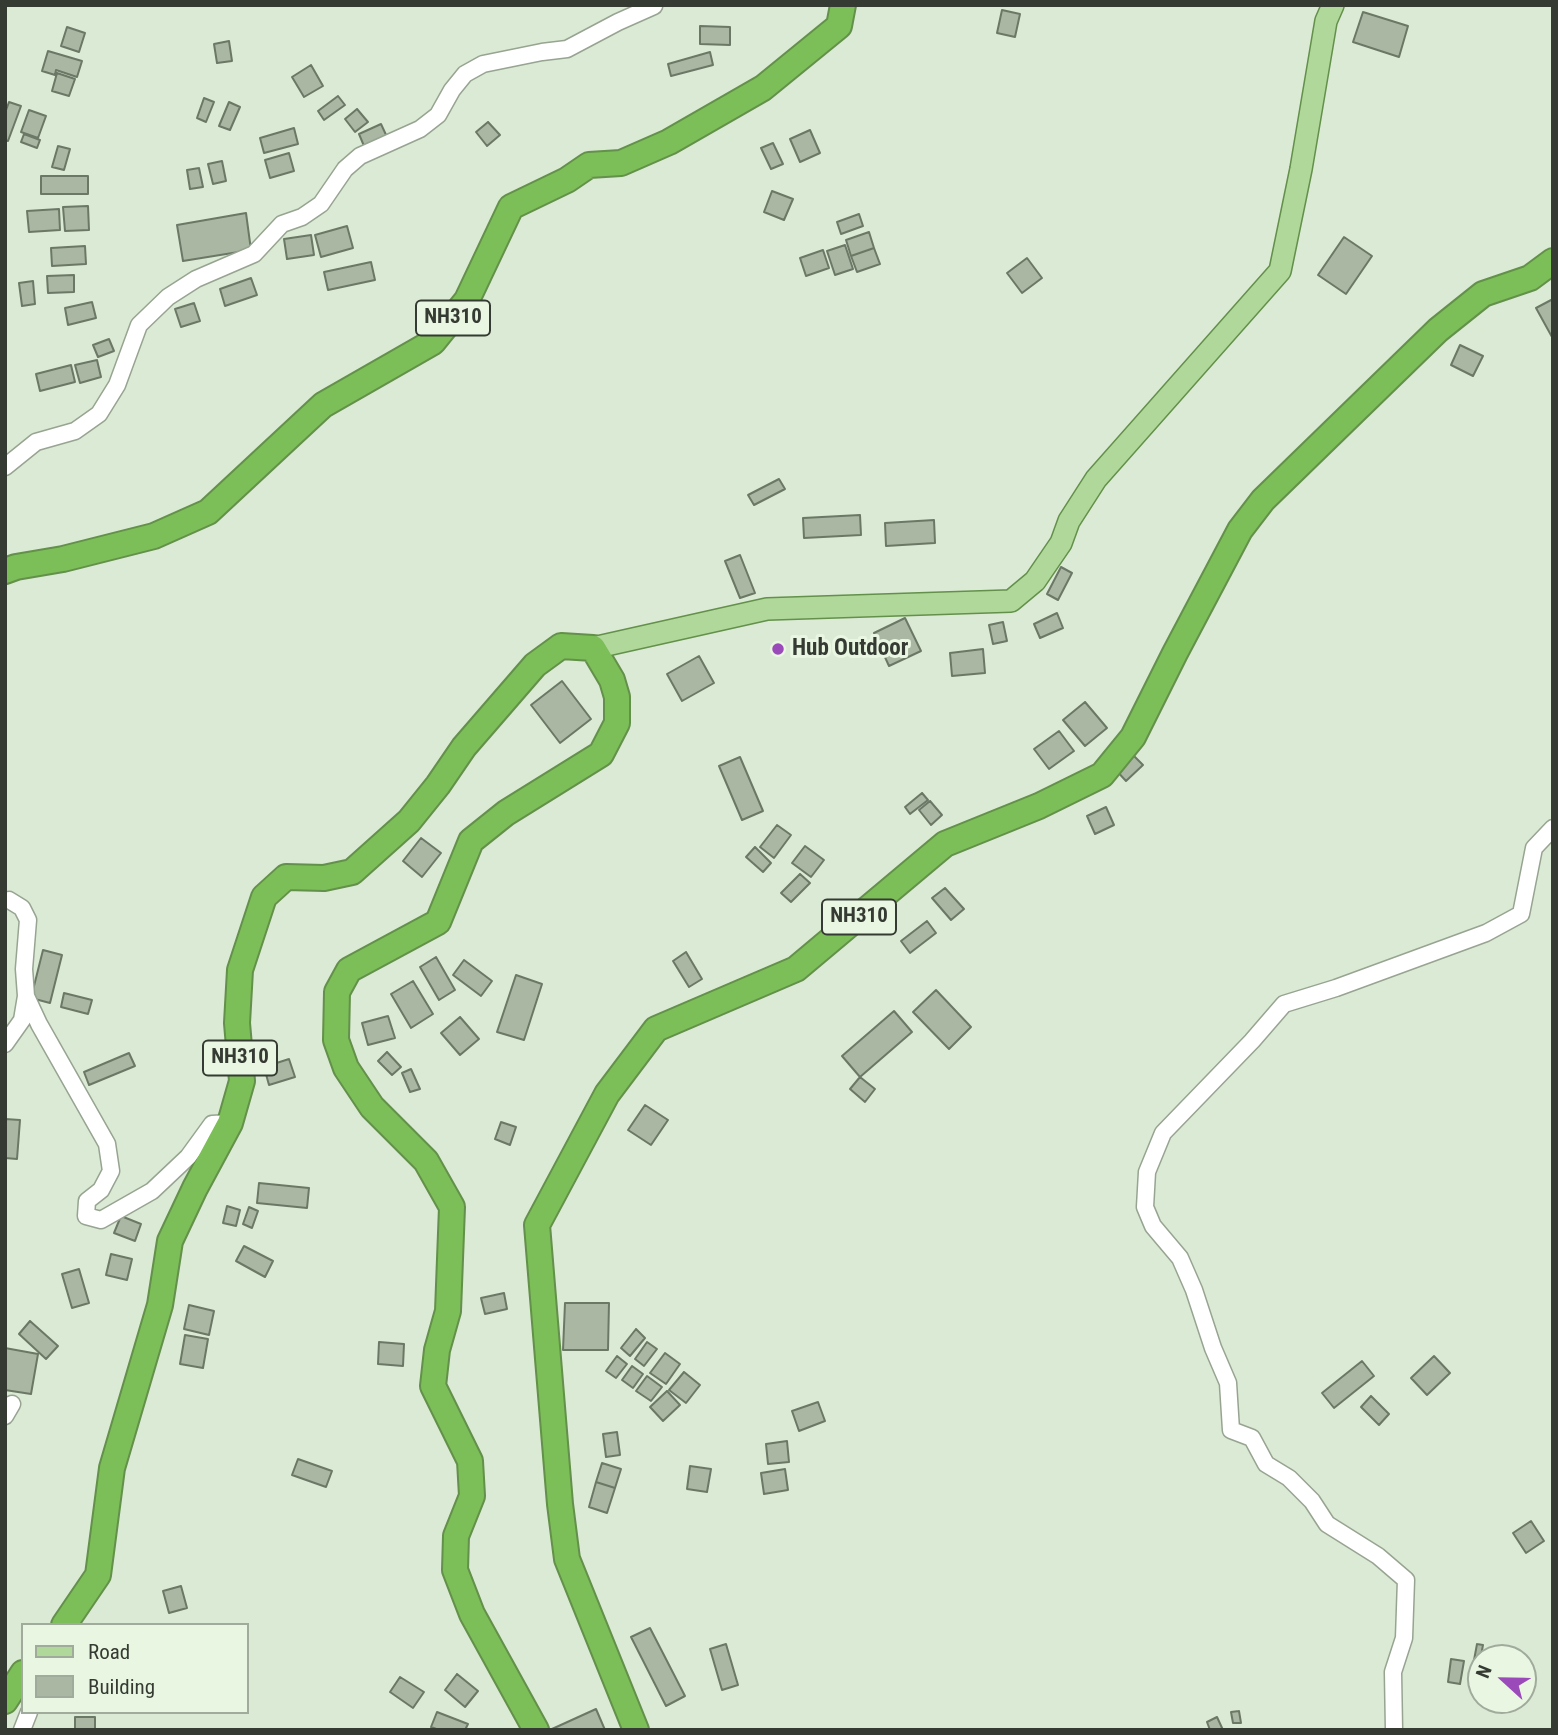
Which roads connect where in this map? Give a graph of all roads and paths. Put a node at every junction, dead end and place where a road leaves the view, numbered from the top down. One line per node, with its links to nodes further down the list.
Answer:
1 (844, 5): 6 (highway, NH310)
2 (1333, 5): 7 (main road)
3 (654, 6): 5 (street)
4 (1553, 261): 21 (highway, NH310)
5 (5, 467)
6 (5, 571)
7 (593, 648): 12 (highway, NH310); 20 (highway)
8 (1553, 828): 22 (street)
9 (9, 900): 10 (street)
10 (26, 996): 11 (street); 12 (street)
11 (5, 1044)
12 (230, 1123): 13 (highway, NH310)
13 (98, 1574): 14 (highway, NH310); 15 (street)
14 (65, 1623)
15 (74, 1623)
16 (21, 1676): 17 (highway)
17 (5, 1701)
18 (29, 1714): 19 (street)
19 (22, 1730)
20 (537, 1730)
21 (636, 1730)
22 (1394, 1730)

